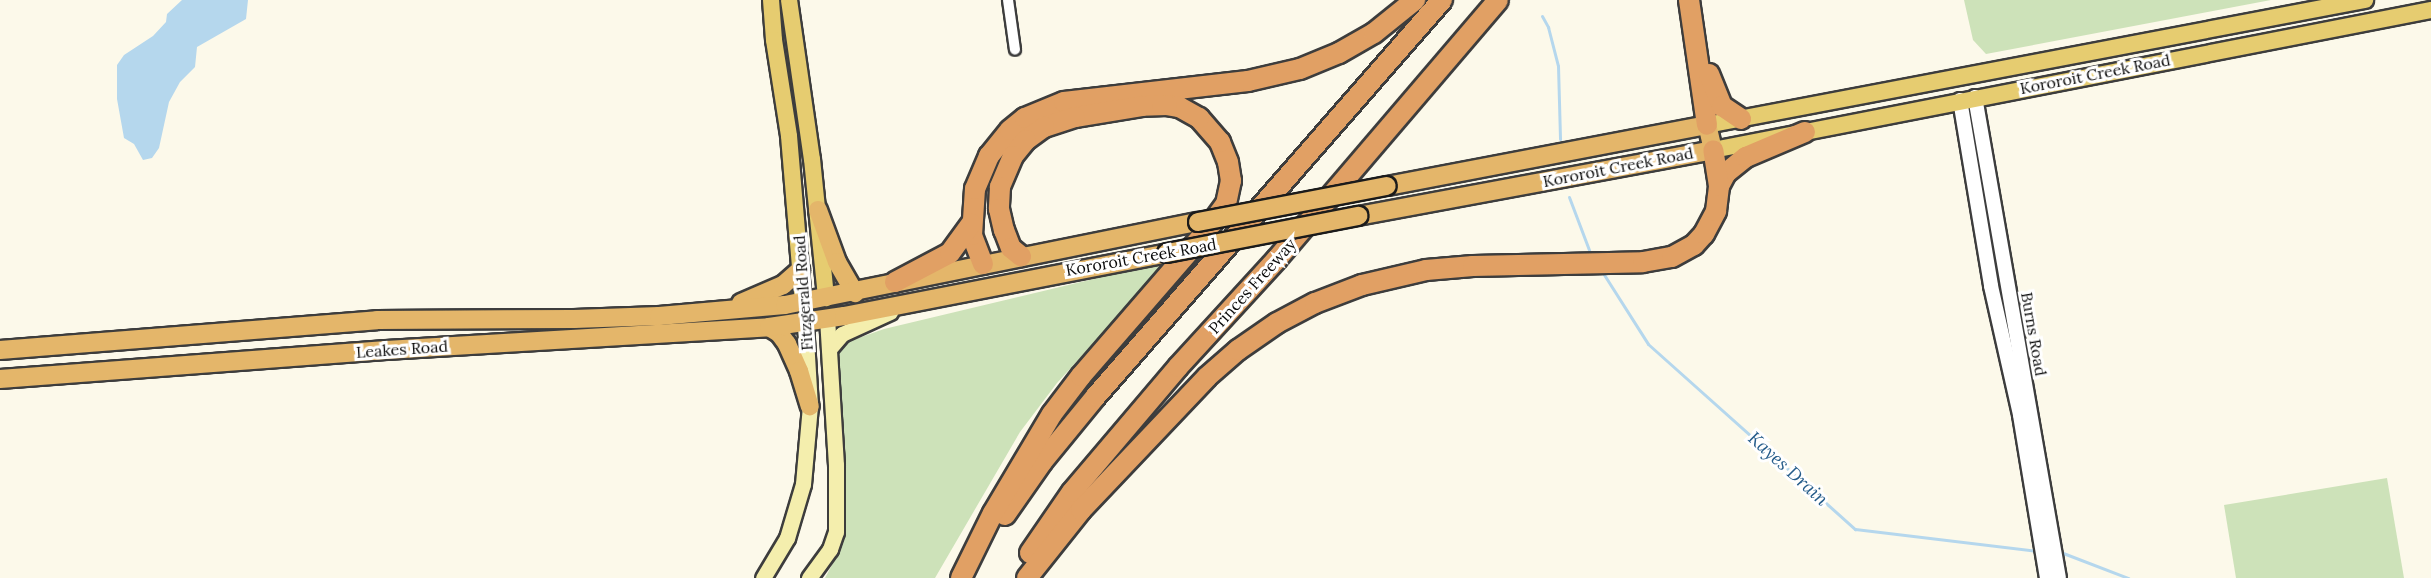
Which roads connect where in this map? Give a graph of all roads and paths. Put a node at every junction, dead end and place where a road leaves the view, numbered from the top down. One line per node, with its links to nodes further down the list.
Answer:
1 (771, 0): 27 (main road, Fitzgerald Road)
2 (789, 0): 23 (main road, Fitzgerald Road)
3 (1008, 0): 13 (street)
4 (1415, 0): 24 (highway)
5 (1442, 0): 46 (highway)
6 (1498, 0): 47 (highway, Princes Freeway)
7 (1689, 0): 12 (highway)
8 (2365, 0): 10 (main road, Kororoit Creek Road)
9 (2431, 10): 11 (main road, Kororoit Creek Road)
10 (2300, 12): 11 (main road); 14 (main road, Kororoit Creek Road)
11 (2304, 34): 15 (main road, Kororoit Creek Road)
12 (1694, 39): 16 (highway); 17 (highway)
13 (1015, 50)
14 (1964, 76): 15 (main road); 16 (main road, Kororoit Creek Road)
15 (1967, 98): 18 (main road, Kororoit Creek Road); 20 (street, Burns Road); 21 (street, Burns Road)
16 (1741, 119): 17 (main road, Kororoit Creek Road)
17 (1707, 125): 19 (highway); 25 (highway, Kororoit Creek Road, bridge)
18 (1805, 132): 19 (main road, Kororoit Creek Road); 22 (highway)
19 (1713, 150): 22 (highway); 28 (highway, Kororoit Creek Road, bridge)
20 (1971, 166): 21 (street); 40 (street, Burns Road)
21 (1988, 170): 40 (street, Burns Road)
22 (1719, 186): 48 (highway)
23 (818, 210): 30 (highway); 31 (main road, Fitzgerald Road)
24 (971, 224): 26 (highway); 29 (highway)
25 (1021, 256): 26 (highway, Kororoit Creek Road); 45 (highway)
26 (984, 264): 28 (highway); 29 (highway, Kororoit Creek Road)
27 (800, 270): 32 (main road, Fitzgerald Road); 34 (highway)
28 (1047, 274): 33 (highway, Kororoit Creek Road)
29 (895, 282): 30 (highway, Kororoit Creek Road)
30 (855, 293): 31 (highway, Kororoit Creek Road)
31 (826, 298): 32 (highway, Kororoit Creek Road); 35 (highway, Fitzgerald Road)
32 (803, 302): 34 (highway, Leakes Road); 36 (highway, Fitzgerald Road)
33 (906, 304): 35 (highway, Kororoit Creek Road); 38 (main road)
34 (723, 310): 39 (highway, Leakes Road)
35 (827, 318): 36 (highway, Kororoit Creek Road); 38 (main road, Fitzgerald Road)
36 (805, 322): 37 (highway, Leakes Road); 42 (main road, Fitzgerald Road)
37 (769, 327): 41 (highway, Leakes Road); 42 (highway)
38 (829, 349): 44 (main road, Fitzgerald Road)
39 (0, 350)
40 (2018, 375): 49 (street, Burns Road); 50 (street, Burns Road)
41 (0, 380)
42 (810, 406): 43 (main road, Fitzgerald Road)
43 (763, 578)
44 (809, 578)
45 (961, 578)
46 (967, 578)
47 (1014, 578)
48 (1027, 578)
49 (2047, 578)
50 (2059, 578)

